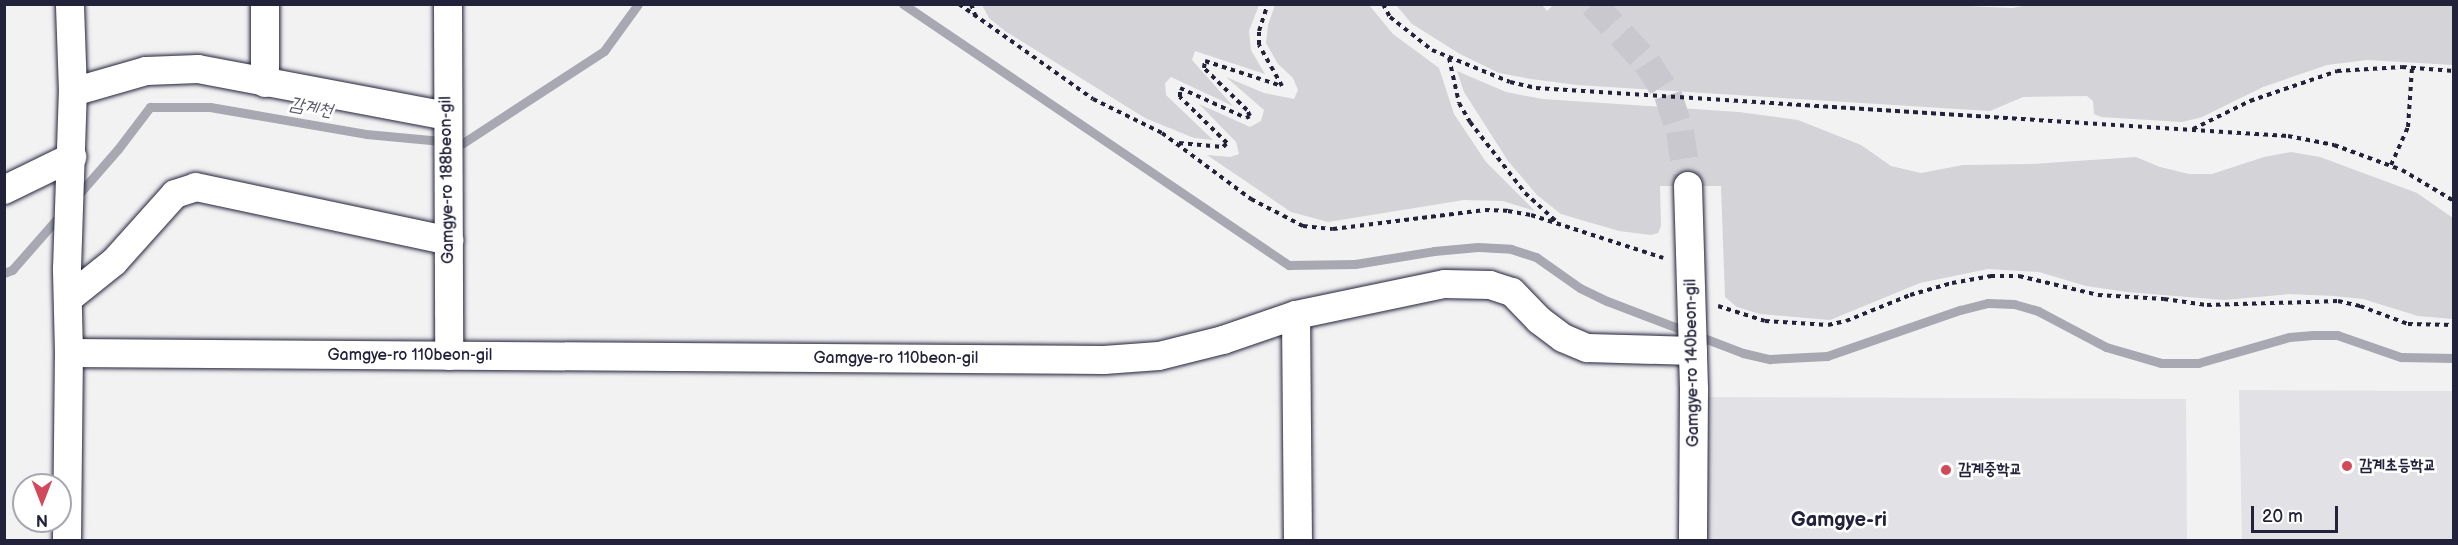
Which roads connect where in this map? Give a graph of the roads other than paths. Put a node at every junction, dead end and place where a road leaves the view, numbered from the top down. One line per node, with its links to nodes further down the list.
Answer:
1 (70, 4): 5 (street)
2 (265, 4): 4 (street)
3 (448, 4): 6 (street, Gamgye-ro 188beon-gil)
4 (265, 83): 5 (street); 6 (street)
5 (73, 92): 7 (street)
6 (446, 119): 10 (street, Gamgye-ro 188beon-gil)
7 (72, 157): 9 (street); 11 (street)
8 (1688, 186): 13 (street, Gamgye-ro 140beon-gil)
9 (4, 190)
10 (449, 241): 11 (street); 15 (street, Gamgye-ro 188beon-gil)
11 (69, 298): 14 (street)
12 (1296, 315): 13 (street, Gamgye-ro 110beon-gil); 15 (street, Gamgye-ro 110beon-gil); 17 (street)
13 (1693, 351): 18 (street, Gamgye-ro 140beon-gil)
14 (69, 353): 15 (street, Gamgye-ro 110beon-gil); 16 (street)
15 (449, 356)
16 (67, 540)
17 (1298, 540)
18 (1693, 540)

